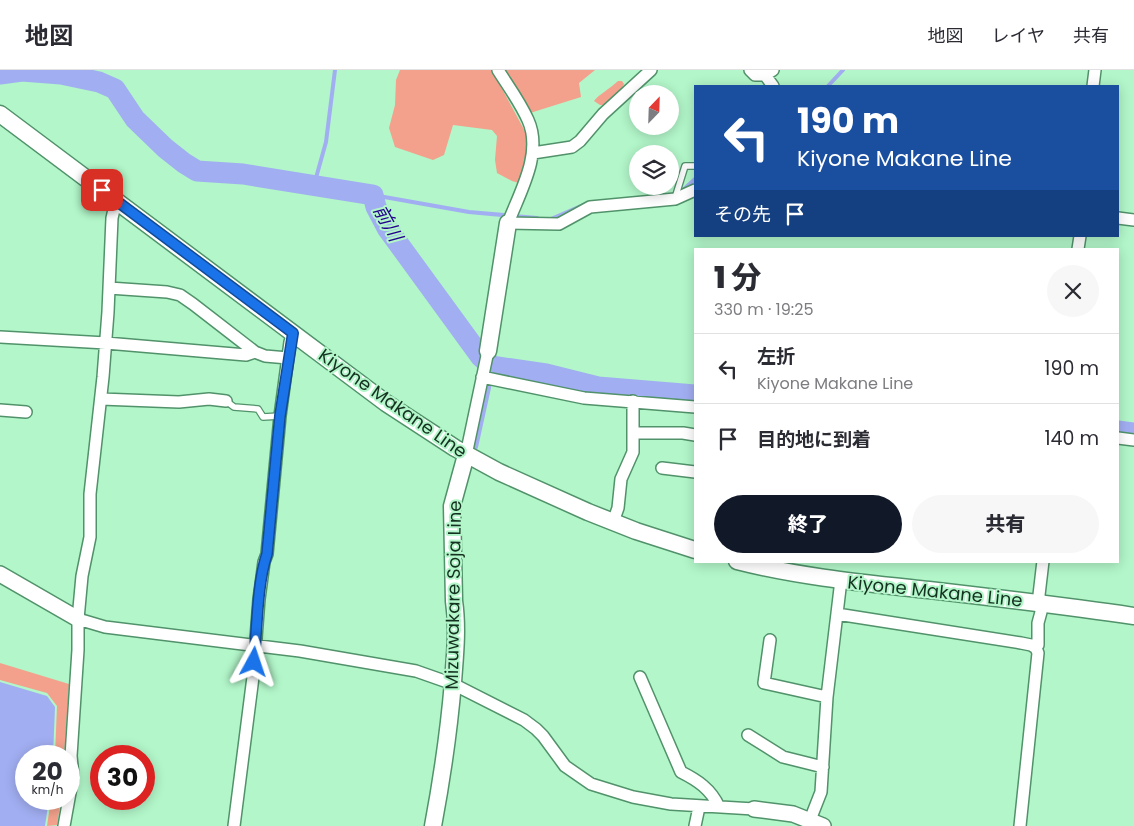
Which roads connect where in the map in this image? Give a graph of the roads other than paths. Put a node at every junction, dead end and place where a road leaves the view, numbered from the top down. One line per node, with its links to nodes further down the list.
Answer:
1 (498, 70): 9 (street)
2 (651, 70): 9 (street)
3 (750, 70): 5 (street)
4 (1095, 70): 7 (street)
5 (769, 72): 6 (street)
6 (773, 85)
7 (1093, 85)
8 (0, 114): 13 (main road, Kiyone Makane Line)
9 (533, 153): 14 (street)
10 (694, 166): 12 (lane)
11 (694, 190): 12 (street)
12 (675, 199): 14 (street)
13 (116, 201): 17 (street); 18 (main road, Kiyone Makane Line)
14 (510, 218): 23 (main road)
15 (1119, 218): 16 (street)
16 (1134, 220)
17 (109, 288): 20 (street); 21 (street)
18 (293, 333): 22 (street); 36 (main road, Kiyone Makane Line)
19 (0, 337): 20 (street)
20 (106, 343): 21 (street); 25 (street)
21 (255, 352): 22 (street)
22 (288, 358): 31 (street)
23 (486, 358): 24 (street)
24 (487, 378): 26 (street); 36 (street)
25 (101, 399): 27 (street); 48 (street)
26 (633, 401): 28 (street); 32 (street)
27 (226, 402): 31 (lane)
28 (694, 406)
29 (0, 410): 30 (street)
30 (26, 412)
31 (280, 416): 50 (street)
32 (633, 433): 33 (street); 39 (street)
33 (694, 435)
34 (1119, 438): 35 (street)
35 (1134, 440)
36 (466, 455): 39 (main road, Kiyone Makane Line); 53 (main road, Mizuwakare Soja Line)
37 (662, 468): 38 (street)
38 (694, 472)
39 (613, 522): 40 (main road, Kiyone Makane Line)
40 (694, 550)
41 (746, 563): 44 (main road, Kiyone Makane Line)
42 (1043, 563): 45 (street)
43 (0, 574): 48 (street)
44 (841, 580): 45 (main road, Kiyone Makane Line); 46 (street)
45 (1040, 602): 47 (main road, Kiyone Makane Line); 51 (street)
46 (837, 614): 51 (street); 54 (street)
47 (1134, 616)
48 (78, 619): 50 (street); 61 (street)
49 (770, 640): 54 (street)
50 (255, 647): 53 (street); 62 (street)
51 (1036, 648): 65 (street)
52 (640, 677): 58 (street)
53 (453, 684): 57 (street); 63 (main road, Mizuwakare Soja Line)
54 (827, 697): 56 (street)
55 (748, 735): 56 (street)
56 (823, 767): 60 (street)
57 (699, 807): 58 (street); 64 (street)
58 (719, 807): 59 (street)
59 (754, 810): 60 (street)
60 (817, 823)
61 (64, 826)
62 (234, 826)
63 (433, 826)
64 (695, 826)
65 (1020, 826)

